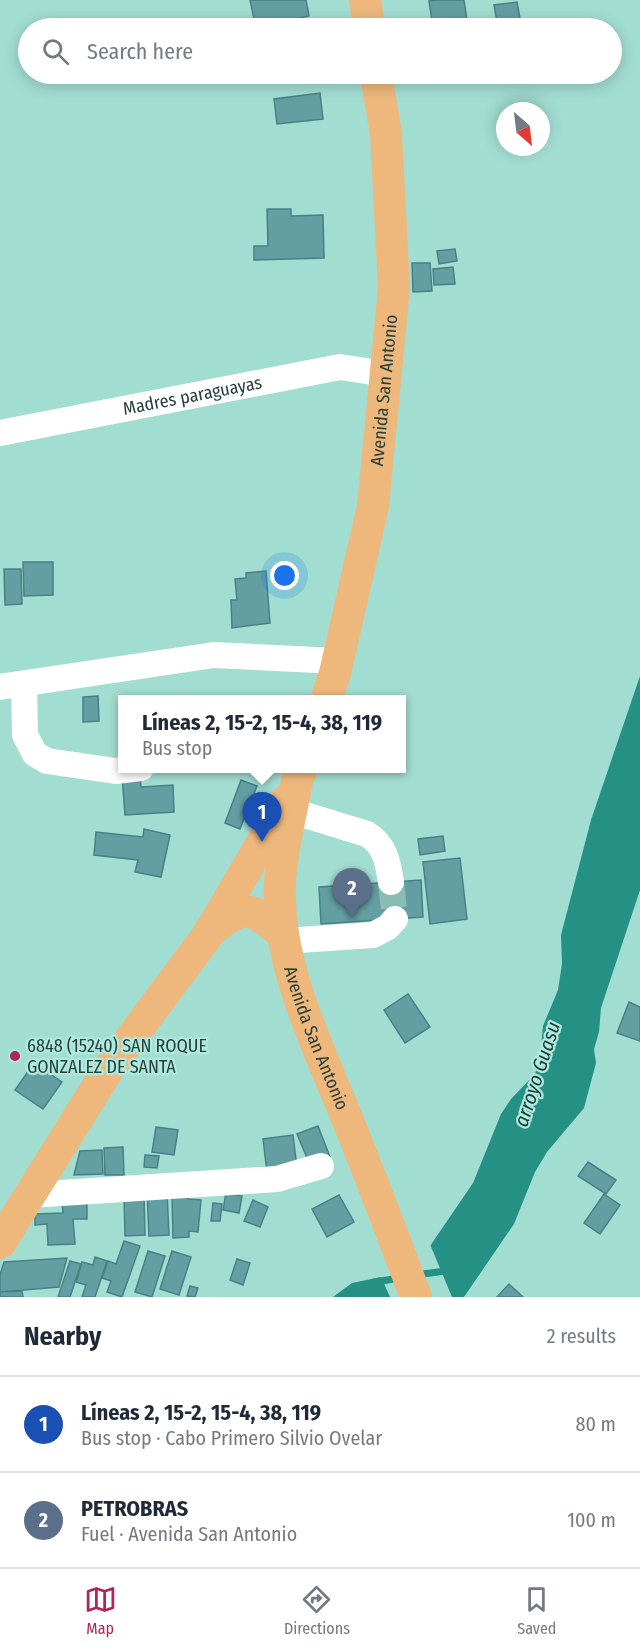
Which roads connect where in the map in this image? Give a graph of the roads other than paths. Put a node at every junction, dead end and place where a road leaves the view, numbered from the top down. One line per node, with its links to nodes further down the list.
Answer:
1 (365, 0): 2 (main road)
2 (368, 18)
3 (378, 84): 4 (main road, Avenida San Antonio)
4 (386, 374): 5 (street, Madres paraguayas); 6 (main road, Avenida San Antonio)
5 (0, 433)
6 (338, 661): 7 (street); 8 (main road, Avenida San Antonio)
7 (12, 685): 9 (street)
8 (327, 695)
9 (118, 771)
10 (297, 787): 11 (street); 13 (main road); 14 (main road, Avenida San Antonio)
11 (391, 882)
12 (395, 919): 14 (street)
13 (210, 932): 14 (main road); 16 (main road)
14 (283, 937): 18 (main road, Avenida San Antonio)
15 (321, 1166): 16 (street)
16 (30, 1195): 17 (main road)
17 (1, 1241)
18 (416, 1297)

